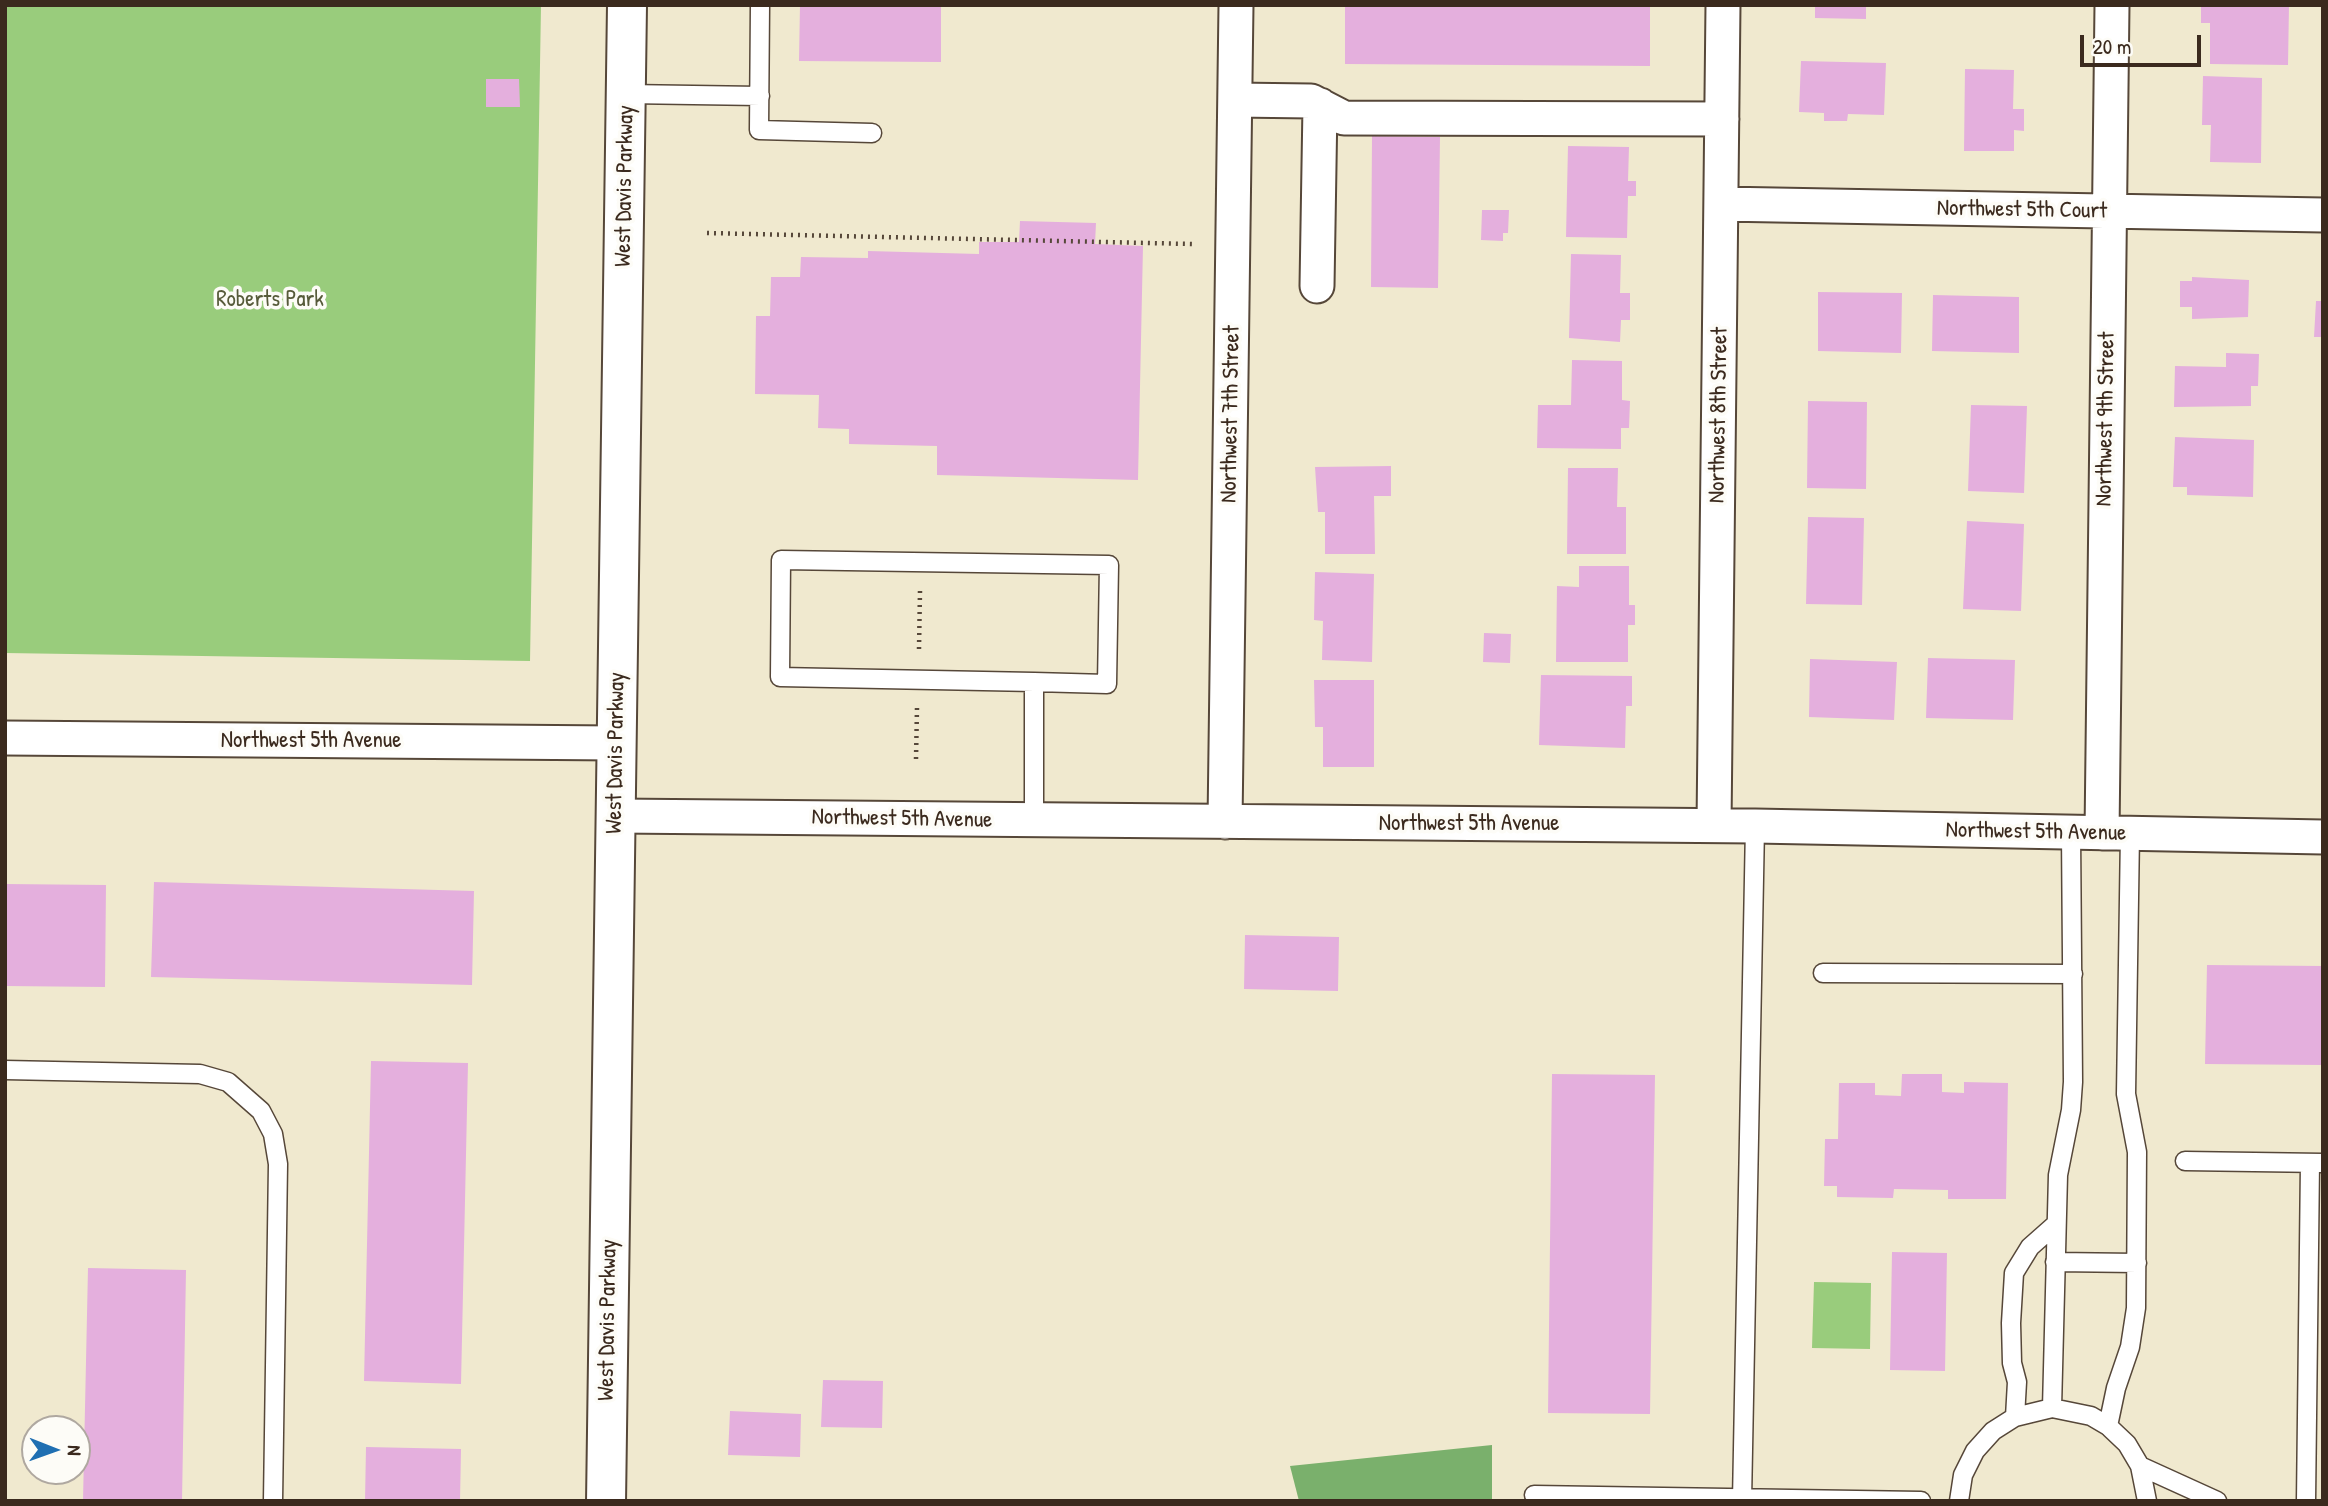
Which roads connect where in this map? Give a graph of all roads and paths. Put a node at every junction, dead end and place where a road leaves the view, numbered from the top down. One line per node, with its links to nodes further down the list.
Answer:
1 (627, 5): 6 (street, West Davis Parkway)
2 (760, 5): 7 (lane)
3 (1236, 5): 8 (street, Northwest 7th Street)
4 (1723, 5): 10 (street, Northwest 8th Street)
5 (2112, 5): 13 (street, Northwest 9th Street)
6 (626, 94): 7 (lane); 23 (street, West Davis Parkway)
7 (760, 96): 11 (lane)
8 (1235, 100): 9 (street); 27 (street, Northwest 7th Street)
9 (1320, 105): 10 (street); 17 (street)
10 (1721, 119): 12 (street, Northwest 8th Street)
11 (872, 133)
12 (1721, 204): 13 (street, Northwest 5th Court); 28 (street, Northwest 8th Street)
13 (2109, 212): 14 (street, Northwest 5th Court); 30 (street, Northwest 9th Street)
14 (2323, 215)
15 (707, 233): 16 (path)
16 (1192, 244)
17 (1317, 286)
18 (921, 580): 19 (path)
19 (919, 649)
20 (1034, 682): 20 (lane); 26 (lane)
21 (917, 700): 24 (path)
22 (5, 738): 23 (street, Northwest 5th Avenue)
23 (616, 743): 25 (street, West Davis Parkway)
24 (916, 759)
25 (616, 816): 26 (street, Northwest 5th Avenue); 47 (street, West Davis Parkway)
26 (1034, 821): 27 (street, Northwest 5th Avenue)
27 (1225, 822): 28 (street, Northwest 5th Avenue)
28 (1714, 825): 29 (street, Northwest 5th Avenue)
29 (1755, 825): 30 (street, Northwest 5th Avenue); 45 (lane)
30 (2101, 833): 31 (street, Northwest 5th Avenue); 33 (lane); 39 (lane)
31 (2323, 837)
32 (1823, 973): 33 (lane)
33 (2073, 974): 37 (lane)
34 (5, 1070): 46 (lane)
35 (2185, 1161): 36 (lane)
36 (2316, 1163): 52 (lane)
37 (2056, 1224): 38 (lane); 41 (lane)
38 (2056, 1262): 39 (lane); 40 (lane)
39 (2137, 1263): 42 (lane)
40 (2052, 1408): 41 (lane); 42 (lane)
41 (2015, 1417): 49 (lane)
42 (2108, 1426): 43 (lane)
43 (2140, 1466): 50 (lane); 51 (lane)
44 (1534, 1495): 45 (lane)
45 (1742, 1499): 48 (lane)
46 (273, 1501)
47 (606, 1501)
48 (1921, 1501)
49 (1959, 1501)
50 (2147, 1501)
51 (2217, 1501)
52 (2306, 1501)

